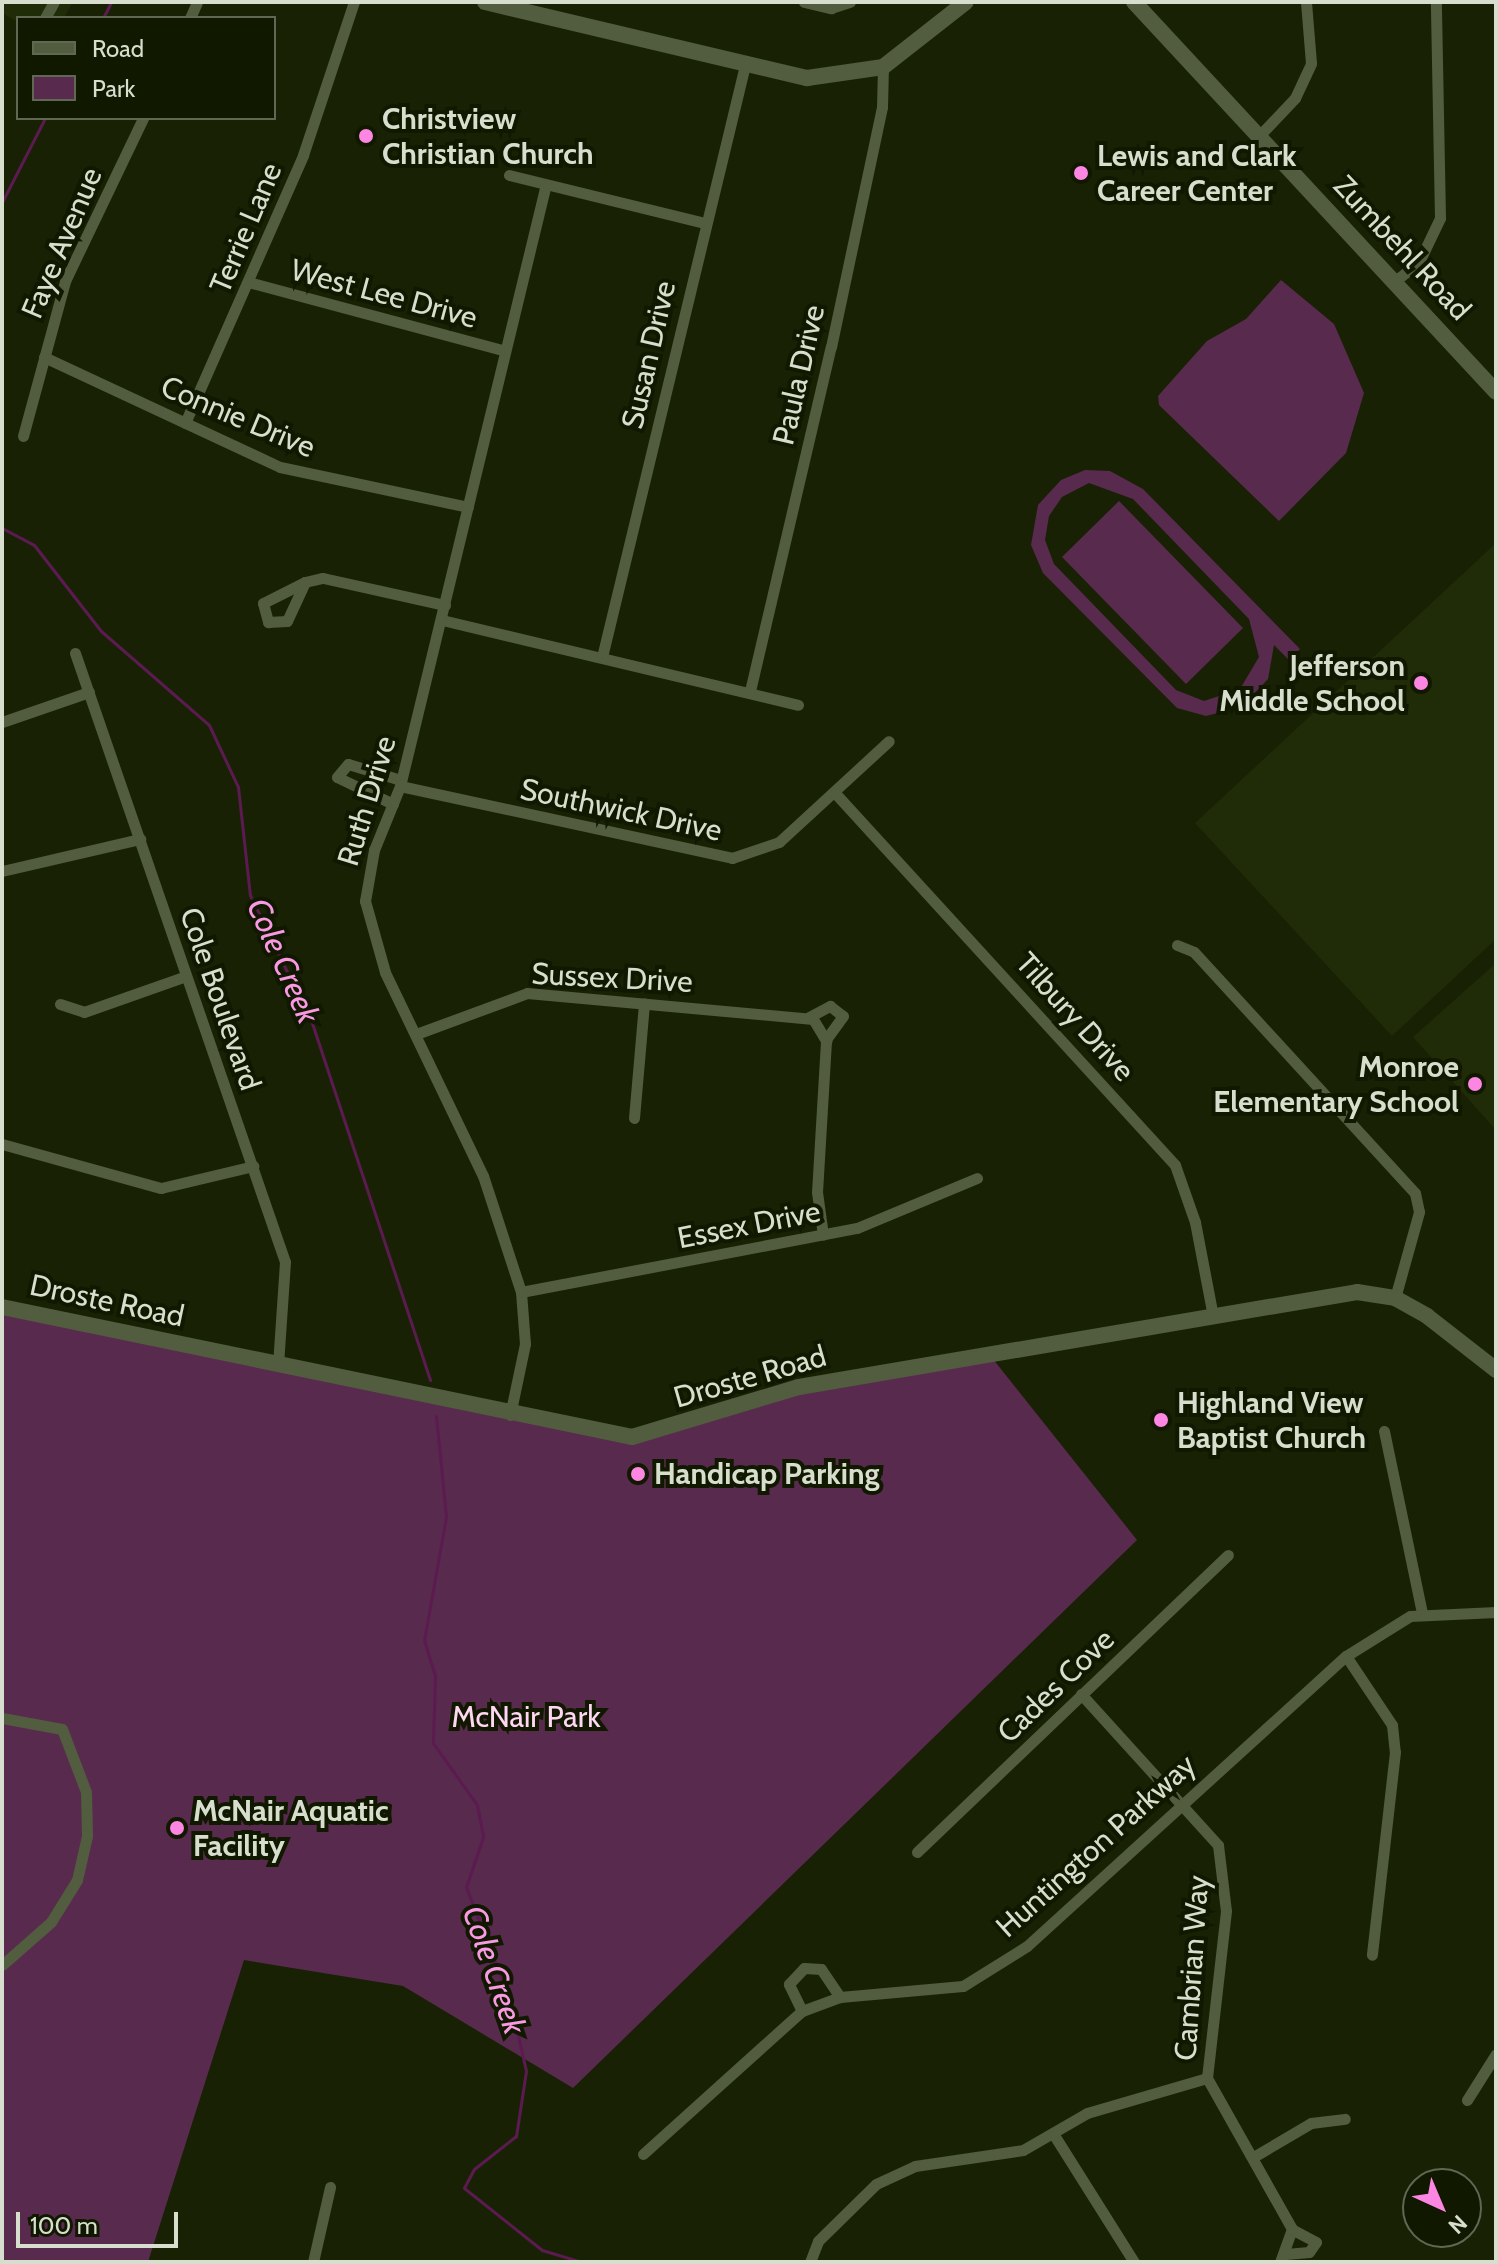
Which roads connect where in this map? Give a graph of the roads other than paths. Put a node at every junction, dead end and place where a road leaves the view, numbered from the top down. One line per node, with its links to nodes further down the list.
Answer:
1 (354, 2): 17 (street, Terrie Lane)
2 (485, 2): 9 (street)
3 (804, 2): 4 (street)
4 (850, 2)
5 (966, 2): 10 (street)
6 (1134, 2): 12 (street, Zumbehl Road)
7 (1306, 2): 12 (street)
8 (1436, 2): 16 (street)
9 (745, 65): 10 (street); 15 (street, Susan Drive)
10 (883, 67): 29 (street, Paula Drive)
11 (142, 120): 19 (street, Faye Avenue)
12 (1260, 135): 16 (street, Zumbehl Road)
13 (509, 175): 14 (street)
14 (546, 184): 15 (street); 18 (street, Ruth Drive)
15 (705, 223): 28 (street, Susan Drive)
16 (1395, 281): 20 (street, Zumbehl Road)
17 (252, 283): 18 (street, West Lee Drive); 21 (street, Terrie Lane)
18 (505, 351): 23 (street, Ruth Drive)
19 (44, 357): 21 (street, Connie Drive); 22 (street, Faye Avenue)
20 (1496, 392)
21 (185, 423): 23 (street, Connie Drive)
22 (23, 436)
23 (468, 507): 25 (street, Ruth Drive)
24 (305, 582): 25 (street)
25 (445, 605): 26 (street, Ruth Drive)
26 (442, 620): 28 (street); 34 (street, Ruth Drive)
27 (75, 653): 30 (street, Cole Boulevard)
28 (602, 657): 29 (street)
29 (750, 691): 31 (street)
30 (89, 692): 32 (street); 37 (street, Cole Boulevard)
31 (798, 705)
32 (2, 722)
33 (889, 741): 35 (street, Southwick Drive)
34 (401, 783): 35 (street, Southwick Drive); 36 (street, Ruth Drive); 36 (street, Southwick Drive)
35 (835, 793): 54 (street, Tilbury Drive)
36 (393, 804): 44 (street, Ruth Drive)
37 (140, 839): 38 (street); 40 (street, Cole Boulevard)
38 (2, 871)
39 (1177, 945): 52 (street)
40 (186, 976): 42 (street); 48 (street, Cole Boulevard)
41 (644, 1003): 43 (street, Sussex Drive); 44 (street, Sussex Drive); 46 (street)
42 (60, 1004)
43 (809, 1017): 45 (street); 45 (street, Sussex Drive)
44 (419, 1033): 51 (street, Ruth Drive)
45 (826, 1039): 50 (street, Sussex Drive)
46 (634, 1118)
47 (2, 1144): 48 (street)
48 (253, 1166): 55 (street, Cole Boulevard)
49 (977, 1178): 50 (street, Essex Drive)
50 (823, 1235): 51 (street, Essex Drive)
51 (521, 1292): 57 (street, Ruth Drive)
52 (1395, 1298): 54 (street, Droste Road); 56 (street, Droste Road)
53 (2, 1307): 55 (street, Droste Road)
54 (1212, 1311): 57 (street, Droste Road)
55 (278, 1365): 57 (street, Droste Road)
56 (1496, 1370)
57 (510, 1415)
58 (1384, 1431): 61 (street)
59 (1228, 1555): 63 (street, Cades Cove)
60 (1496, 1612): 61 (street, Huntington Parkway)
61 (1422, 1613): 62 (street, Huntington Parkway)
62 (1346, 1656): 65 (street, Huntington Parkway); 67 (street)
63 (1081, 1694): 65 (street, Cambrian Way); 66 (street, Cades Cove)
64 (2, 1718): 68 (street)
65 (1182, 1802): 69 (street, Huntington Parkway); 72 (street, Cambrian Way)
66 (917, 1852)
67 (1372, 1955)
68 (2, 1965)
69 (840, 1997): 70 (street, Huntington Parkway); 70 (street)
70 (802, 2011): 76 (street, Huntington Parkway)
71 (1496, 2054): 73 (street)
72 (1207, 2078): 75 (street); 77 (street, Cambrian Way)
73 (1467, 2100)
74 (1345, 2119): 77 (street)
75 (1054, 2135): 82 (street); 83 (street)
76 (643, 2154)
77 (1255, 2156): 79 (street, Cambrian Way)
78 (330, 2187): 81 (street)
79 (1292, 2229): 80 (street, Cambrian Way); 80 (street, Cambrian Way)
80 (1283, 2258)
81 (313, 2262)
82 (810, 2262)
83 (1134, 2262)

